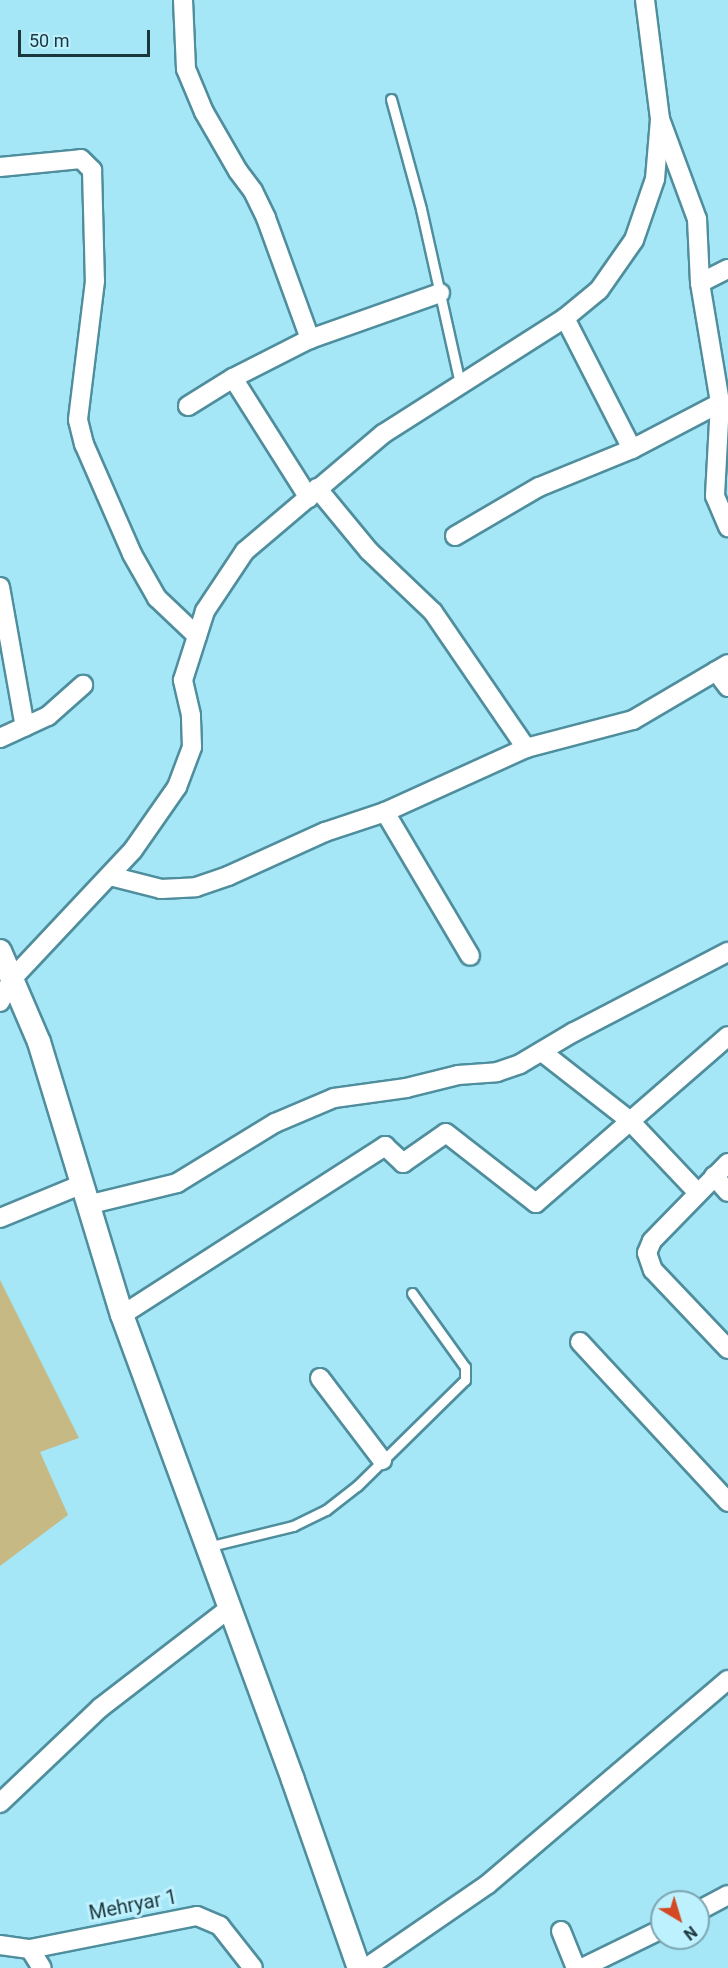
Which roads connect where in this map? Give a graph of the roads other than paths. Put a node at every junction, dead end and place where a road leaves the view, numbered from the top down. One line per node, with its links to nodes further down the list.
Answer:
1 (183, 0): 10 (street)
2 (645, 0): 4 (street)
3 (391, 99): 8 (lane)
4 (660, 119): 7 (street); 9 (street)
5 (0, 167): 21 (street)
6 (728, 269): 7 (street)
7 (700, 283): 11 (street)
8 (440, 293): 10 (street); 13 (lane)
9 (566, 318): 13 (street); 16 (street)
10 (310, 339): 12 (street)
11 (722, 376): 14 (street)
12 (233, 378): 15 (street); 17 (street)
13 (460, 384): 17 (street)
14 (720, 403): 16 (street); 18 (street)
15 (188, 406)
16 (632, 449): 19 (street)
17 (313, 493): 21 (street); 27 (street)
18 (728, 528)
19 (455, 536)
20 (0, 587): 25 (street)
21 (197, 636): 29 (street)
22 (722, 667): 24 (street); 27 (street)
23 (83, 685): 25 (street)
24 (728, 687)
25 (25, 727): 26 (street)
26 (0, 738)
27 (526, 748): 28 (street)
28 (385, 812): 29 (street); 32 (street)
29 (110, 876): 33 (street)
30 (0, 951): 33 (street)
31 (728, 952): 36 (street)
32 (470, 956)
33 (11, 980): 34 (street); 42 (street)
34 (0, 1002)
35 (728, 1036): 37 (street)
36 (542, 1052): 37 (street); 42 (street)
37 (629, 1120): 41 (street); 45 (street)
38 (728, 1163): 39 (street)
39 (714, 1176): 40 (street); 41 (street)
40 (728, 1192)
41 (698, 1193): 47 (street)
42 (84, 1195): 43 (street); 45 (street)
43 (0, 1218)
44 (412, 1293): 49 (lane)
45 (122, 1315): 51 (street)
46 (580, 1342): 50 (street)
47 (728, 1349)
48 (320, 1378): 49 (street)
49 (382, 1460): 51 (lane)
50 (728, 1502)
51 (207, 1547): 52 (street)
52 (230, 1608): 54 (street); 63 (street)
53 (728, 1680): 64 (street)
54 (0, 1803)
55 (728, 1895): 56 (street)
56 (710, 1905)
57 (561, 1931): 65 (street)
58 (650, 1935): 66 (street)
59 (0, 1946): 60 (street, Mehryar 1)
60 (30, 1949): 61 (street); 62 (street, Mehryar 1)
61 (42, 1968)
62 (253, 1968)
63 (359, 1968)
64 (366, 1968)
65 (576, 1968)
66 (582, 1968)

